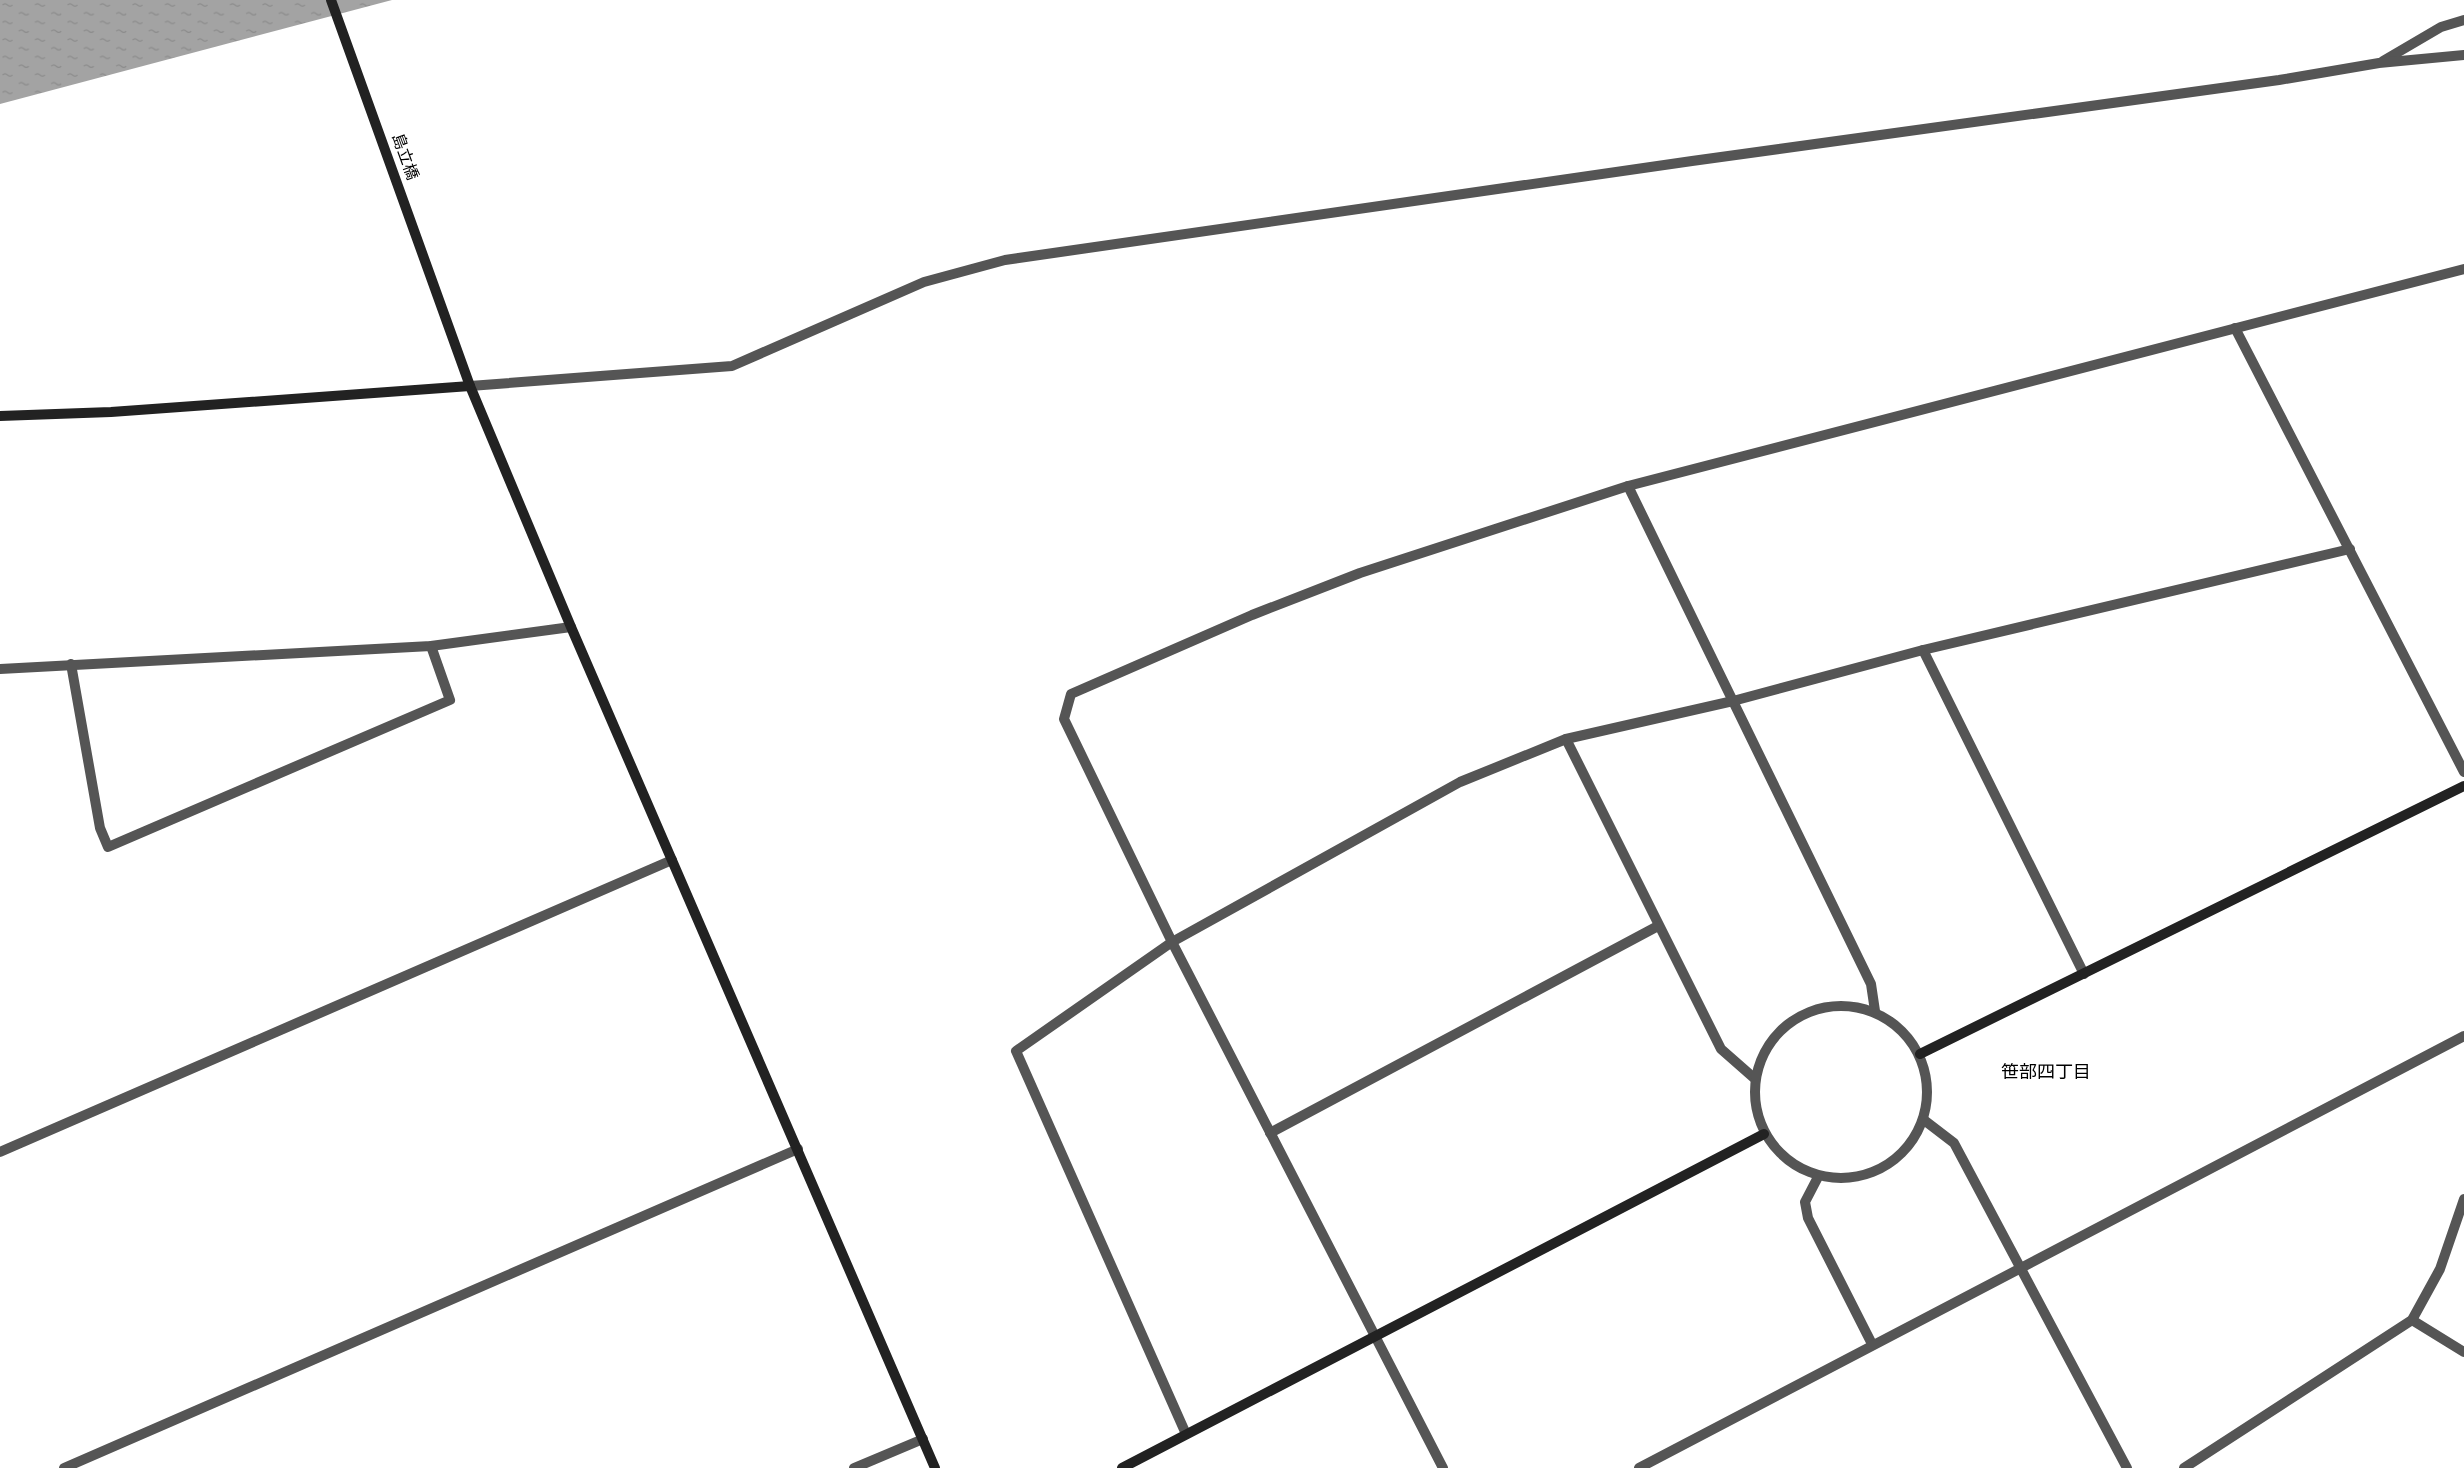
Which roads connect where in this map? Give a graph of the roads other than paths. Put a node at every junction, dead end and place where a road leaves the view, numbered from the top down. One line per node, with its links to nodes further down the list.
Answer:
1 (331, 0): 7 (street, 島立橋)
2 (2464, 20): 4 (street)
3 (2464, 54): 4 (street)
4 (2379, 63): 7 (street)
5 (2463, 271): 6 (street)
6 (2234, 328): 9 (street); 10 (street)
7 (470, 386): 8 (street); 11 (street, 島立橋)
8 (0, 416)
9 (1628, 486): 16 (street); 22 (street)
10 (2350, 549): 13 (street); 18 (street)
11 (571, 627): 12 (street); 20 (street, 島立橋)
12 (431, 646): 14 (street); 14 (street)
13 (1923, 650): 16 (street); 23 (street)
14 (71, 664): 15 (street)
15 (0, 669)
16 (1733, 701): 17 (street); 24 (street)
17 (1566, 740): 21 (street); 22 (street)
18 (2464, 772)
19 (2464, 786): 23 (street)
20 (672, 860): 31 (street, 島立橋); 32 (street)
21 (1658, 926): 27 (street); 29 (street)
22 (1172, 942): 29 (street); 40 (street)
23 (2084, 974): 26 (street)
24 (1875, 1011): 26 (street); 27 (street)
25 (2464, 1036): 35 (street)
26 (1920, 1054): 28 (street)
27 (1754, 1078): 30 (street)
28 (1924, 1120): 33 (street); 35 (street)
29 (1270, 1133): 37 (street)
30 (1764, 1134): 33 (street); 37 (street)
31 (798, 1149): 41 (street, 島立橋); 42 (street)
32 (0, 1152)
33 (1818, 1177): 38 (street)
34 (2464, 1199): 36 (street)
35 (2020, 1269): 38 (street); 48 (street)
36 (2412, 1320): 39 (street); 49 (street)
37 (1375, 1336): 40 (street); 46 (street)
38 (1872, 1344): 47 (street)
39 (2464, 1352)
40 (1186, 1434): 45 (street)
41 (923, 1439): 43 (street); 44 (street, 島立橋)
42 (64, 1468)
43 (854, 1468)
44 (935, 1468)
45 (1122, 1468)
46 (1443, 1468)
47 (1639, 1468)
48 (2127, 1468)
49 (2184, 1468)

